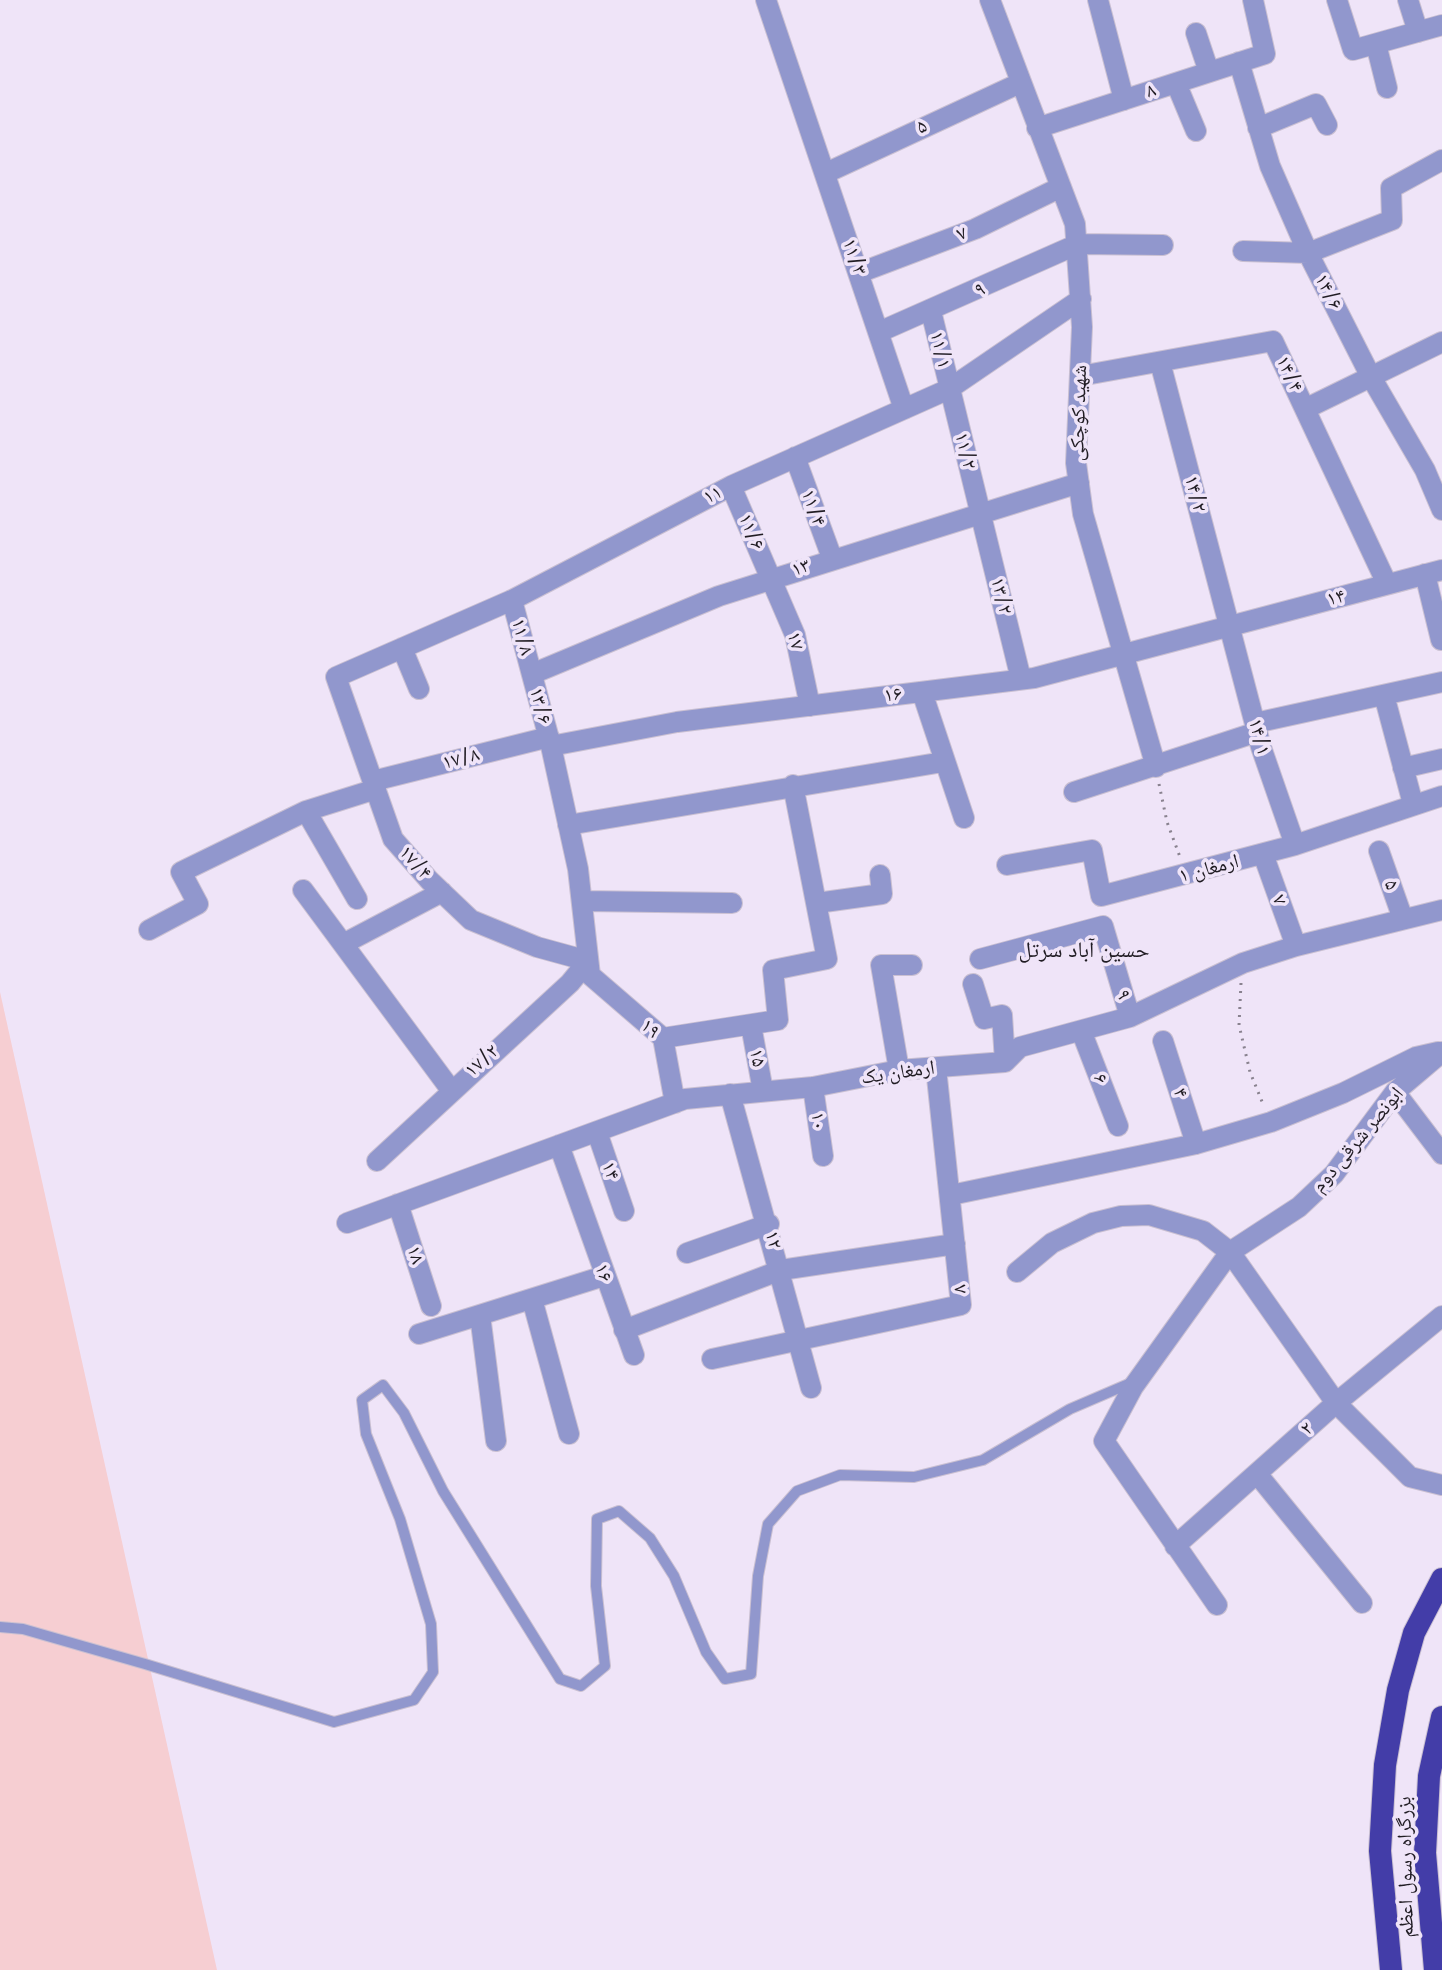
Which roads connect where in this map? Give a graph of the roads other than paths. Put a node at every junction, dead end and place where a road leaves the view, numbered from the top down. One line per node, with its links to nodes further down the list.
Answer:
1 (766, 0): 22 (street, ۱۱/۳)
2 (990, 0): 13 (street, شهید کوچکی)
3 (1253, 0): 11 (street, ۸)
4 (1337, 0): 10 (street)
5 (1408, 0): 8 (street)
6 (1102, 1): 16 (street)
7 (1442, 25): 8 (street)
8 (1418, 32): 10 (street)
9 (1196, 33): 12 (street)
10 (1376, 44): 15 (street)
11 (1239, 62): 12 (street, ۸); 19 (street, ۱۴/۶)
12 (1209, 72): 14 (street, ۸)
13 (1020, 83): 18 (street, شهید کوچکی); 22 (street, ۵)
14 (1176, 83): 16 (street, ۸); 20 (street)
15 (1387, 88)
16 (1124, 100): 18 (street, ۸)
17 (1327, 125): 19 (street)
18 (1037, 128): 23 (street, شهید کوچکی)
19 (1258, 128): 27 (street, ۱۴/۶)
20 (1196, 131)
21 (1442, 160): 27 (street)
22 (826, 173): 28 (street, ۱۱/۳)
23 (1061, 187): 24 (street, شهید کوچکی); 28 (street, ۷)
24 (1078, 244): 25 (street); 29 (street, شهید کوچکی); 30 (street, ۹)
25 (1163, 245)
26 (1243, 251): 27 (street)
27 (1308, 253): 35 (street, ۱۴/۶)
28 (859, 273): 31 (street, ۱۱/۳)
29 (1081, 299): 34 (street, شهید کوچکی); 36 (street, ۱۱)
30 (931, 311): 31 (street, ۹); 36 (street, ۱۱/۱)
31 (879, 332): 37 (street, ۱۱/۳)
32 (1442, 342): 35 (street)
33 (1160, 362): 34 (street, ۱۴/۴); 38 (street, ۱۴/۴); 49 (street, ۱۴/۲)
34 (1080, 376): 40 (street, شهید کوچکی)
35 (1371, 377): 38 (street); 42 (street, ۱۴/۶)
36 (949, 389): 37 (street, ۱۱); 43 (street, ۱۱/۲)
37 (904, 409): 39 (street, ۱۱)
38 (1305, 409): 47 (street, ۱۴/۴)
39 (795, 457): 41 (street, ۱۱); 44 (street, ۱۱/۴)
40 (1079, 483): 43 (street, ۱۳); 52 (street, شهید کوچکی)
41 (731, 486): 46 (street, ۱۱/۶); 48 (street, ۱۱)
42 (1442, 510)
43 (981, 513): 44 (street, ۱۳); 55 (street, ۱۳/۲)
44 (832, 558): 46 (street, ۱۳)
45 (1434, 572): 47 (street, ۱۴); 50 (street)
46 (771, 579): 53 (street, ۱۳); 60 (street, ۱۷)
47 (1387, 584): 49 (street, ۱۴)
48 (512, 600): 51 (street, ۱۱); 53 (street, ۱۱/۸)
49 (1230, 626): 52 (street, ۱۶); 61 (street, ۱۴/۱)
50 (1441, 640)
51 (402, 648): 54 (street, ۱۱); 57 (street)
52 (1124, 655): 55 (street, ۱۶); 65 (street, شهید کوچکی)
53 (532, 674): 62 (street, ۱۳/۶)
54 (336, 677): 67 (street, ۱۷/۴)
55 (1021, 679): 58 (street, ۱۶)
56 (1442, 682): 59 (street)
57 (419, 689)
58 (922, 692): 60 (street, ۱۶); 64 (street)
59 (1384, 695): 61 (street); 66 (street)
60 (810, 706): 62 (street, ۱۶)
61 (1256, 727): 65 (street); 75 (street, ۱۴/۱)
62 (550, 741): 67 (street, ۱۷/۸); 74 (street, ۱۳/۶)
63 (1442, 759): 66 (street)
64 (943, 762): 68 (street); 73 (street)
65 (1156, 767): 69 (street)
66 (1403, 768): 71 (street)
67 (375, 785): 72 (street, ۱۷/۸); 81 (street, ۱۷/۴)
68 (793, 785): 74 (street); 85 (street)
69 (1074, 792)
70 (1442, 796): 71 (street, ارمغان ۱)
71 (1413, 804): 75 (street, ارمغان ۱)
72 (306, 811): 82 (street); 88 (street, ۱۷/۸)
73 (964, 818)
74 (568, 825): 83 (street, ۱۳/۶)
75 (1295, 845): 77 (street, ارمغان ۱)
76 (1379, 851): 87 (street, ۵)
77 (1263, 854): 78 (street, ارمغان ۱); 90 (street, ۷)
78 (1007, 865)
79 (880, 875): 85 (street)
80 (303, 890): 89 (street)
81 (442, 892): 89 (street); 93 (street, ۱۷/۴)
82 (357, 899)
83 (582, 901): 84 (street); 93 (street, ۱۳/۶)
84 (732, 903)
85 (817, 903): 96 (street)
86 (1442, 910): 87 (street, ارمغان یک)
87 (1403, 919): 90 (street, ارمغان یک)
88 (149, 930)
89 (343, 944): 105 (street)
90 (1296, 946): 95 (street, ارمغان یک)
91 (980, 959): 95 (street, ۹)
92 (912, 965): 103 (street)
93 (589, 968): 98 (street, ۱۹); 105 (street, ۱۷/۲)
94 (973, 984): 101 (street)
95 (1130, 1017): 97 (street, ارمغان یک)
96 (751, 1025): 98 (street); 106 (street, ۱۵)
97 (1082, 1033): 101 (street, ارمغان یک); 110 (street, ۶)
98 (663, 1038): 109 (street, ۱۹)
99 (1163, 1041): 112 (street, ۴)
100 (1442, 1052): 107 (street, ابونصر شرقی دوم); 112 (street)
101 (1005, 1062): 102 (street, ارمغان یک)
102 (936, 1068): 103 (street, ارمغان یک); 117 (street, ۸)
103 (899, 1070): 104 (street, ارمغان یک)
104 (813, 1087): 106 (street, ارمغان یک); 115 (street, ۱۰)
105 (451, 1090): 116 (street, ۱۷/۲)
106 (763, 1091): 108 (street, ارمغان یک)
107 (1395, 1092): 114 (street); 123 (street, ابونصر شرقی دوم)
108 (730, 1094): 109 (street, ارمغان یک); 121 (street, ۱۲)
109 (675, 1103): 111 (street, ارمغان یک)
110 (1118, 1126)
111 (597, 1132): 113 (street, ارمغان یک); 119 (street, ۱۴)
112 (1196, 1144): 117 (street)
113 (559, 1145): 118 (street, ارمغان یک); 127 (street, ۱۶)
114 (1442, 1154)
115 (823, 1156)
116 (377, 1161)
117 (951, 1195): 122 (street, ۸)
118 (398, 1204): 120 (street, ارمغان یک); 129 (street, ۱۸)
119 (624, 1211)
120 (347, 1223)
121 (769, 1224): 124 (street); 125 (street, ۱۲)
122 (955, 1244): 125 (street); 134 (street, ۸)
123 (1230, 1252): 126 (street); 137 (street); 139 (street)
124 (687, 1253)
125 (781, 1270): 132 (street); 134 (street, ۱۲)
126 (1017, 1272)
127 (604, 1276): 128 (street); 132 (street, ۱۶)
128 (532, 1299): 130 (street); 140 (street)
129 (431, 1306)
130 (480, 1315): 133 (street); 141 (street)
131 (1442, 1316): 139 (street, ۲)
132 (624, 1330): 135 (street, ۱۶)
133 (419, 1334)
134 (799, 1341): 136 (street, ۸); 138 (street, ۱۲)
135 (634, 1355)
136 (712, 1359)
137 (1139, 1380): 144 (street); 148 (lane)
138 (811, 1388)
139 (1336, 1403): 142 (street, ۲); 143 (street)
140 (569, 1434)
141 (496, 1441)
142 (1258, 1475): 144 (street, ۲); 146 (street)
143 (1442, 1485)
144 (1175, 1546): 147 (street)
145 (1442, 1579): 150 (highway, بزرگراه رسول اعظم)
146 (1362, 1603)
147 (1217, 1605)
148 (0, 1627)
149 (1442, 1717): 151 (highway, بزرگراه رسول اعظم)
150 (1391, 1970)
151 (1435, 1970)

